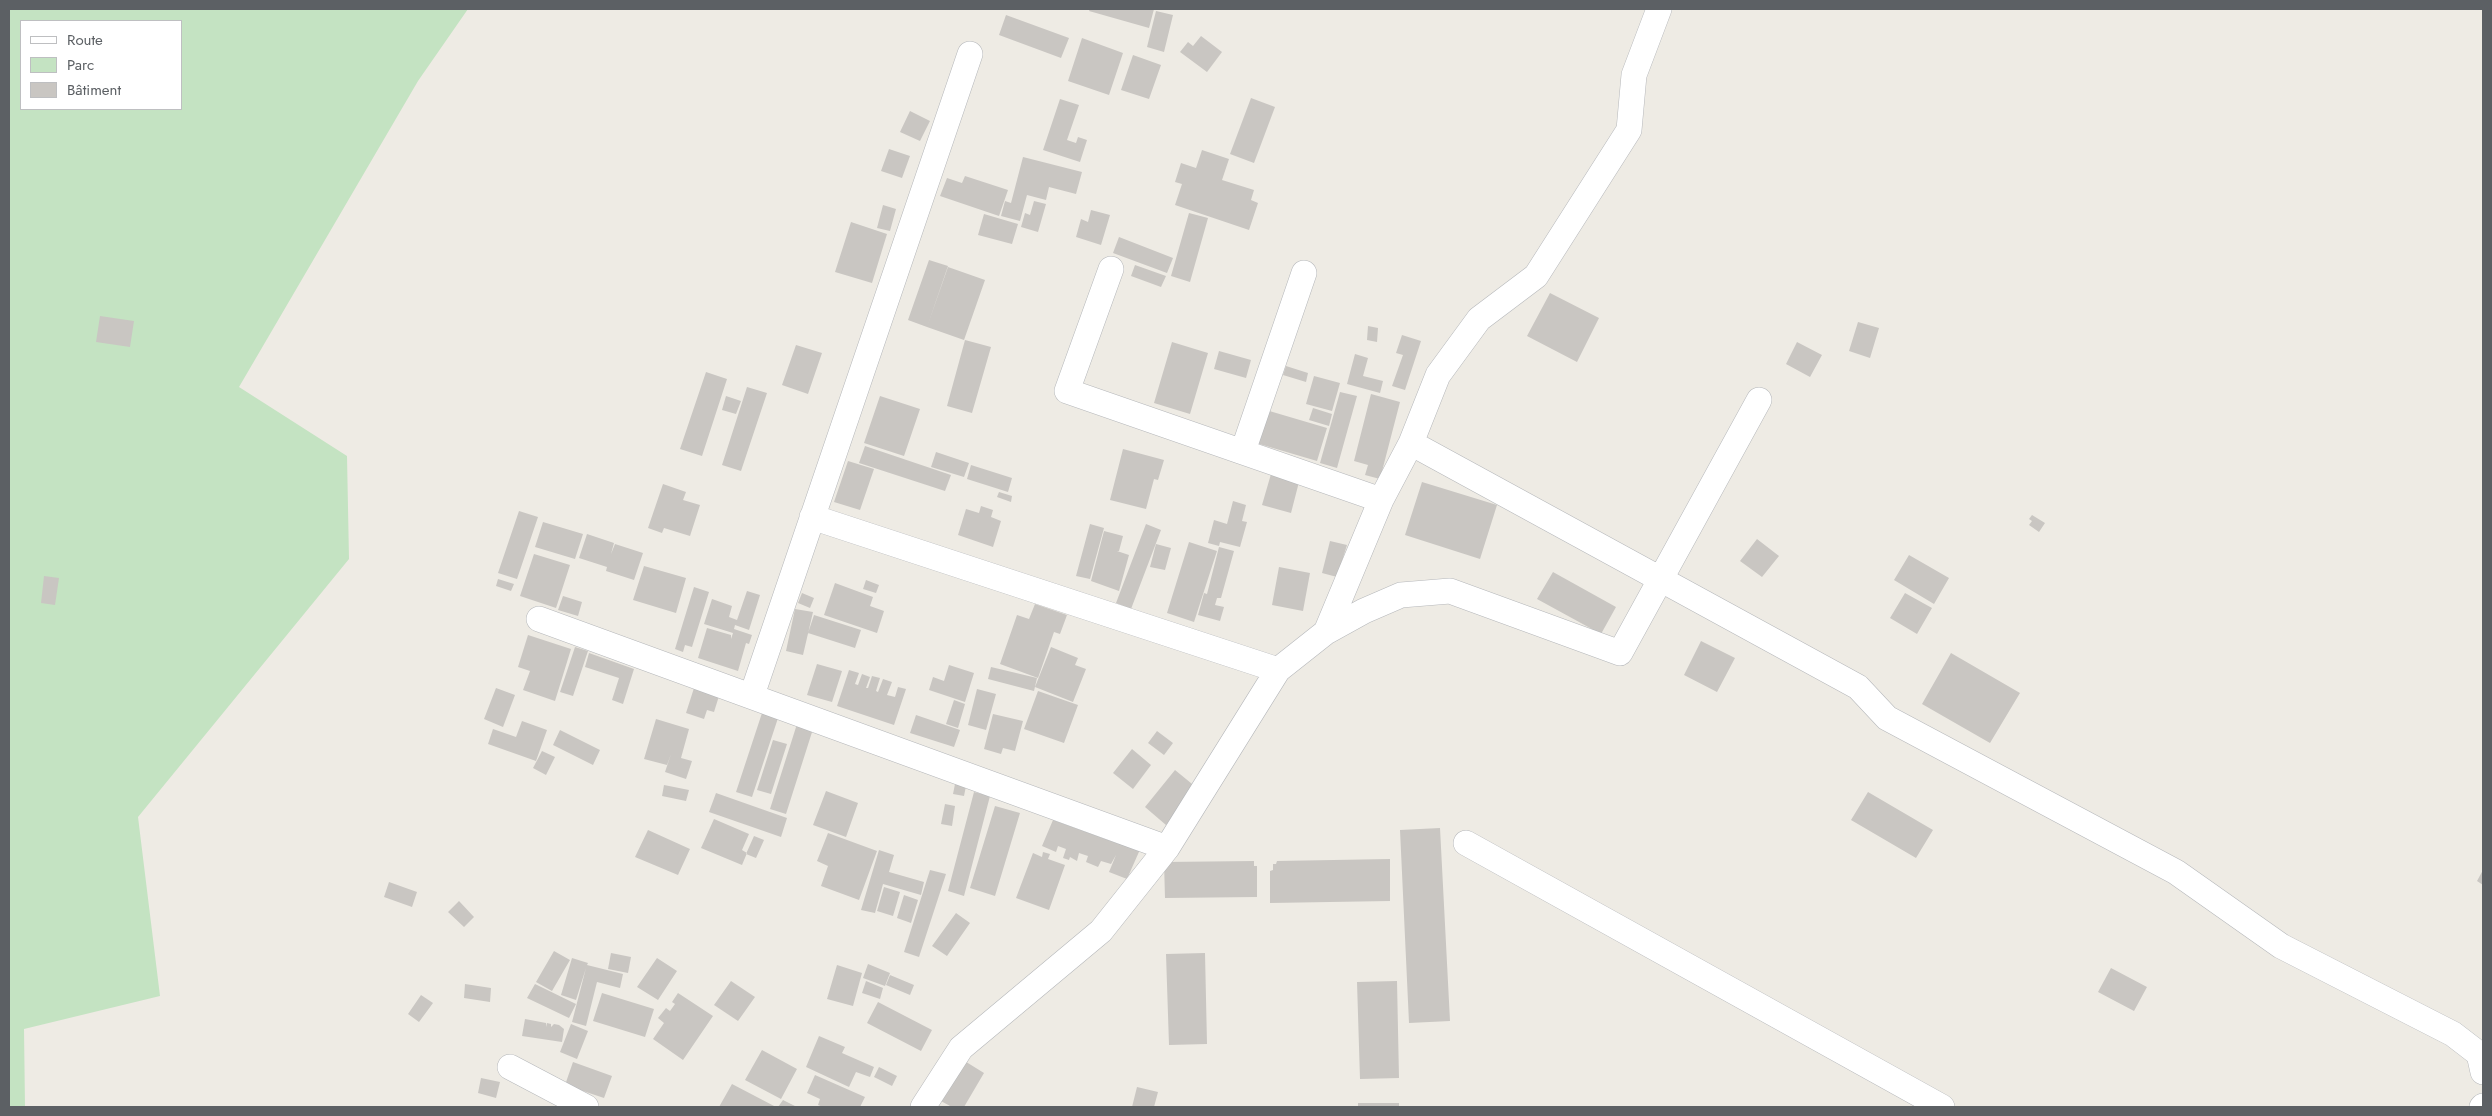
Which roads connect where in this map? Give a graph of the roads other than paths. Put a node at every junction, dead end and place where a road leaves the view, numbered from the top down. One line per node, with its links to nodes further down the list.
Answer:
1 (1659, 9): 6 (street)
2 (970, 54): 9 (street)
3 (1111, 269): 7 (street)
4 (1304, 273): 7 (street)
5 (1759, 400): 10 (street)
6 (1411, 443): 8 (street); 10 (street)
7 (1243, 451): 8 (street)
8 (1382, 500): 12 (street)
9 (812, 517): 13 (street); 14 (street)
10 (1660, 579): 12 (street); 18 (street)
11 (539, 619): 14 (street)
12 (1326, 632): 13 (street)
13 (1278, 670): 16 (street)
14 (752, 695): 16 (street)
15 (1466, 843): 21 (street)
16 (1168, 848): 20 (street)
17 (510, 1066): 19 (street)
18 (2483, 1072)
19 (586, 1107)
20 (923, 1107)
21 (1942, 1107)

